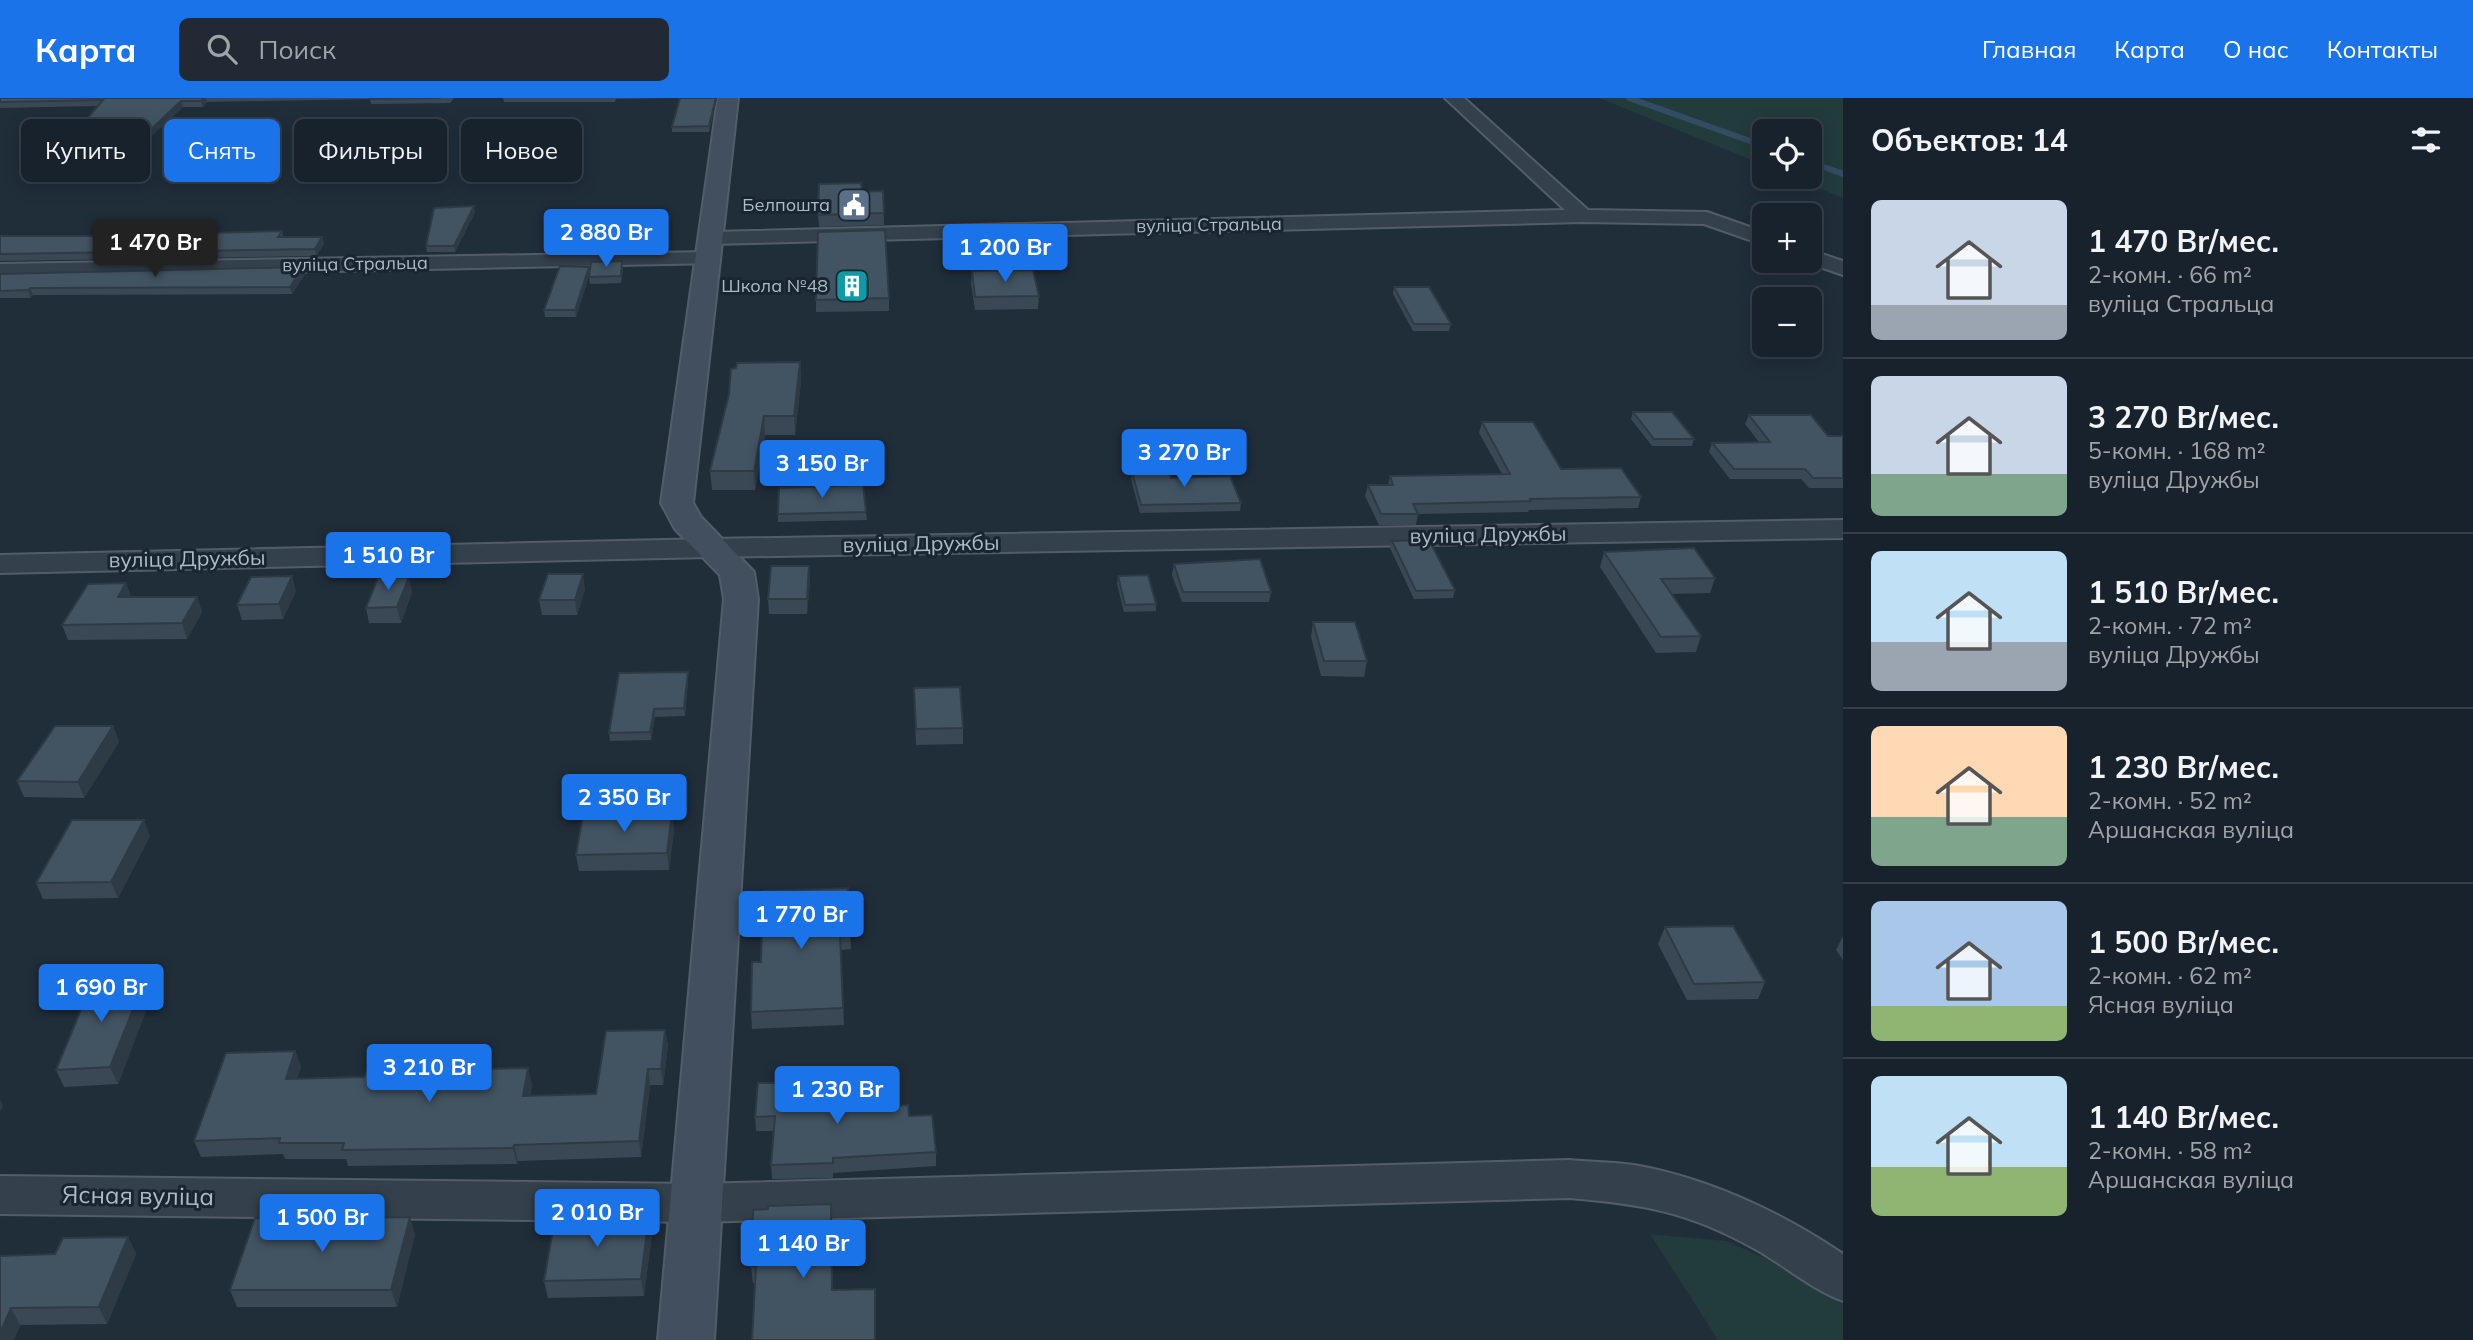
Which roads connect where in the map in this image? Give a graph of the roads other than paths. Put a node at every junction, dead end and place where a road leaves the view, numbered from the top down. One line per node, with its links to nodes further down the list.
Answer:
1 (728, 98): 5 (street)
2 (1454, 98): 3 (street)
3 (1583, 216): 4 (street, вуліца Стральца); 5 (street, вуліца Стральца)
4 (1752, 235)
5 (710, 248): 8 (street, вуліца Стральца); 10 (street)
6 (1822, 260): 7 (street)
7 (1843, 268)
8 (0, 271)
9 (1843, 529): 10 (street, вуліца Дружбы)
10 (710, 548): 11 (street, вуліца Дружбы); 13 (street)
11 (0, 564)
12 (0, 1195): 13 (street, Ясная вуліца)
13 (696, 1203): 14 (street, Ясная вуліца); 15 (street)
14 (1843, 1280)
15 (686, 1340)

